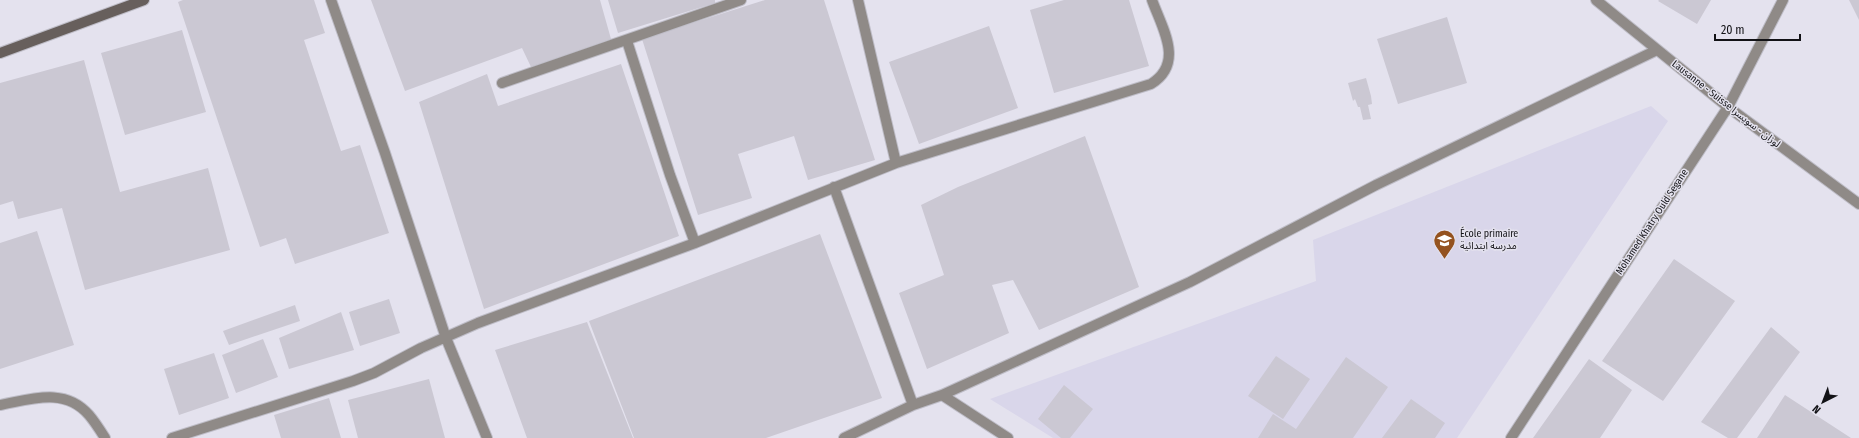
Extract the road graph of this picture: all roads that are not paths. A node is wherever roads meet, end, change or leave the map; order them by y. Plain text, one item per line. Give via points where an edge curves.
1 (144, 0) edge
2 (331, 0) edge
3 (741, 0) edge
4 (858, 0) edge
5 (1152, 0) edge
6 (1596, 0) edge
7 (1783, 0) edge
8 (628, 41) junction
9 (1657, 50) junction
10 (0, 53) edge
11 (502, 83) dead end
12 (1728, 107) junction
13 (896, 164) junction
14 (834, 187) junction
15 (1859, 204) edge
16 (695, 243) junction
17 (446, 338) junction
18 (942, 395) junction
19 (0, 405) edge
20 (913, 405) junction
21 (105, 438) edge
22 (172, 438) edge
23 (487, 438) edge
24 (844, 438) edge
25 (1008, 438) edge
26 (1511, 438) edge

1 - 10 street
2 - 17 street
3 - 8 street
4 - 13 street
5 - 13 street via 1171,54 1159,79 1137,89
6 - 9 street, Lausanne - Suisse لوزان - سويسرا
7 - 12 street, Mohamed Khatry Ould Segane
8 - 11 street
8 - 16 street via 670,175
9 - 12 street, Lausanne - Suisse لوزان - سويسرا
9 - 18 street via 1376,185 1190,282
12 - 15 street, Lausanne - Suisse لوزان - سويسرا
12 - 26 street, Mohamed Khatry Ould Segane
13 - 14 street
14 - 16 street via 803,202
14 - 20 street
16 - 17 street via 478,323
17 - 22 street via 353,381
17 - 23 street
18 - 20 street
18 - 25 street
19 - 21 street via 54,396 75,402 90,415
20 - 24 street

